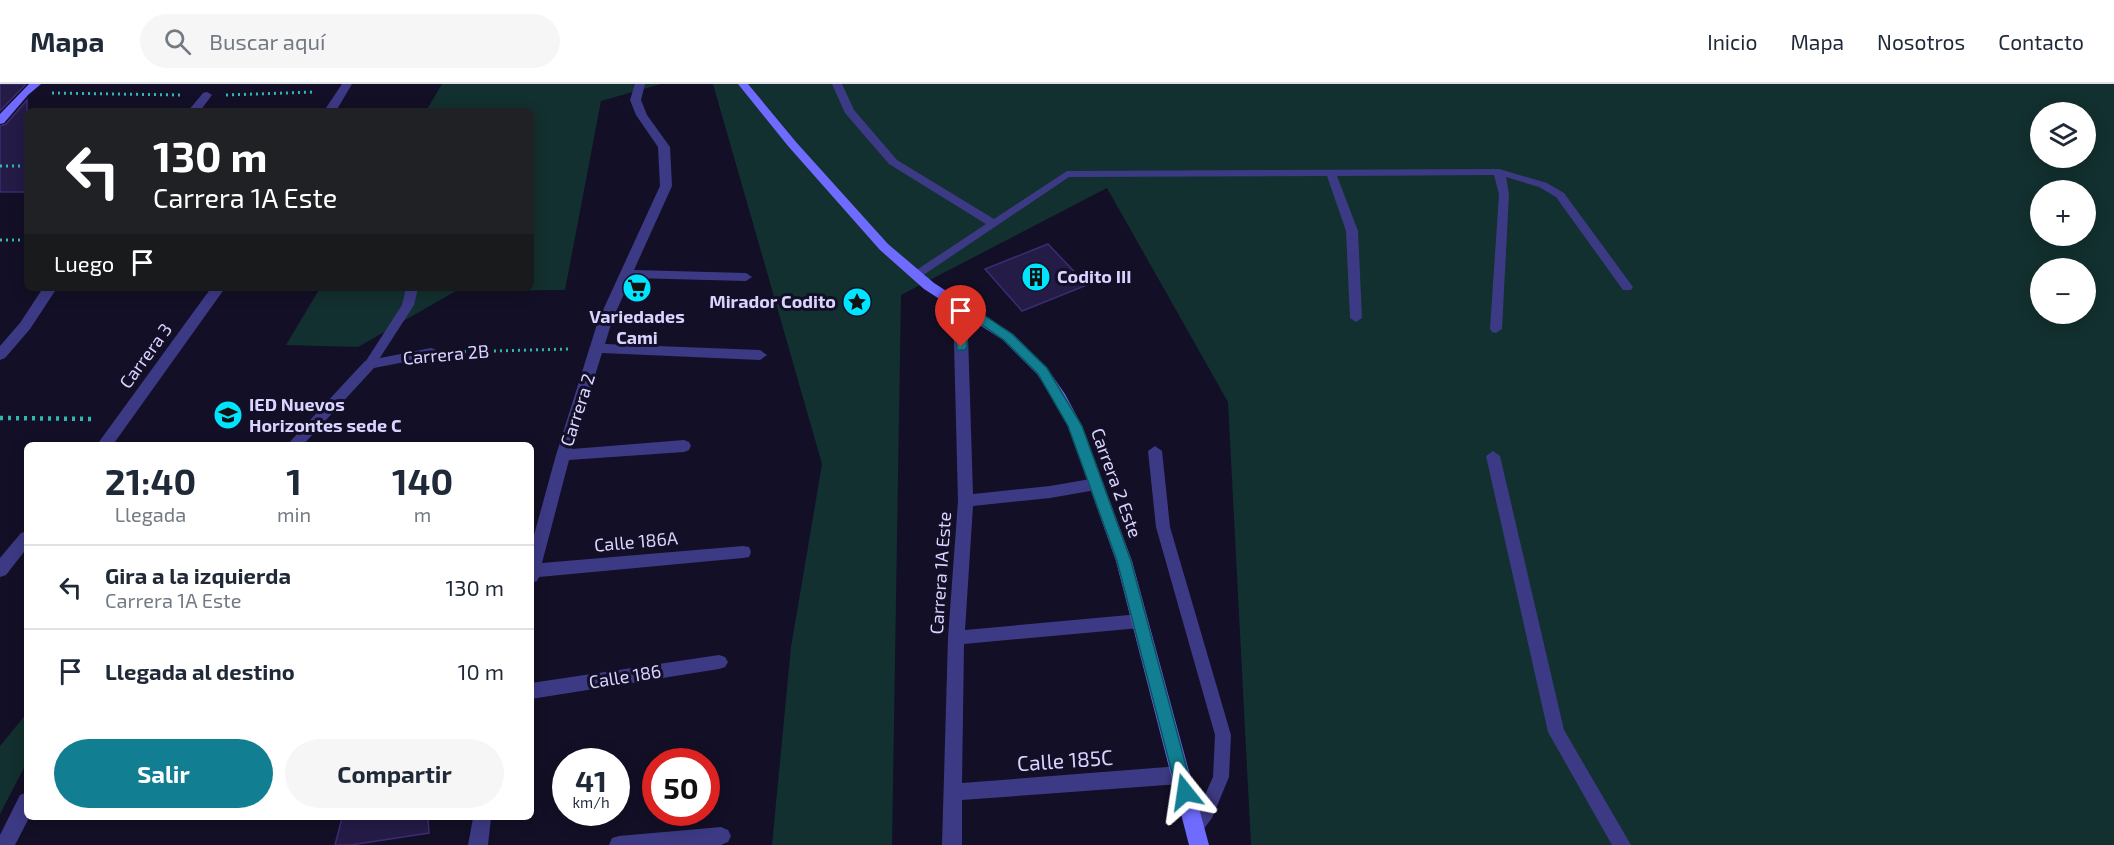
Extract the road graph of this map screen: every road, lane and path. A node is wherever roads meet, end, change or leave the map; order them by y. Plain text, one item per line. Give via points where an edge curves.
1 (36, 84) edge
2 (347, 84) edge
3 (640, 84) edge
4 (743, 84) edge
5 (837, 84) edge
6 (207, 95) dead end
7 (196, 108) edge
8 (332, 108) edge
9 (0, 121) edge
10 (0, 166) edge
11 (24, 166) edge
12 (1499, 172) junction
13 (1331, 174) junction
14 (993, 223) junction
15 (0, 240) edge
16 (24, 240) edge
17 (626, 274) junction
18 (916, 276) junction
19 (746, 277) dead end
20 (1627, 287) dead end
21 (48, 291) edge
22 (216, 291) edge
23 (411, 291) edge
24 (960, 303) junction
25 (1356, 318) dead end
26 (1496, 329) dead end
27 (598, 348) junction
28 (431, 353) joint
29 (0, 354) edge
30 (760, 355) dead end
31 (370, 364) junction
32 (0, 418) edge
33 (125, 419) junction
34 (106, 442) edge
35 (297, 442) edge
36 (684, 446) dead end
37 (1155, 451) dead end
38 (563, 455) junction
39 (1493, 456) dead end
40 (1096, 484) junction
41 (966, 501) junction
42 (24, 541) edge
43 (743, 552) dead end
44 (534, 565) edge
45 (0, 570) edge
46 (534, 573) edge
47 (1140, 621) junction
48 (956, 638) junction
49 (720, 663) dead end
50 (534, 691) edge
51 (1180, 775) junction
52 (953, 792) junction
53 (24, 807) edge
54 (482, 820) edge
55 (1194, 828) junction
56 (721, 836) dead end
57 (5, 845) edge
58 (478, 845) edge
59 (620, 845) edge
60 (952, 845) edge
61 (1199, 845) edge
62 (1622, 845) edge

1 - 9 main road
2 - 8 street
3 - 17 street, Carrera 2 via 636,106 663,144 666,186
4 - 18 main road, Carrera 2 Este via 884,247
5 - 14 lane via 849,111 893,162
6 - 7 street
10 - 11 path
12 - 13 lane
12 - 20 lane via 1543,185 1560,195
12 - 26 lane via 1504,194
13 - 14 lane via 1067,174
13 - 25 lane via 1352,231
14 - 18 lane
15 - 16 path
17 - 19 street
17 - 27 street, Carrera 2 via 605,321
18 - 24 main road, Carrera 2 Este
21 - 29 street
22 - 33 street, Carrera 3
23 - 31 lane via 408,305
24 - 40 main road, Carrera 2 Este via 1008,337 1042,371 1075,426
24 - 41 street, Carrera 1A Este
27 - 28 path, Carrera 2B
27 - 30 street
27 - 38 street, Carrera 2
28 - 31 street, Carrera 2B
31 - 35 street
32 - 33 path
33 - 34 street, Carrera 3
36 - 38 street
37 - 55 lane via 1163,527 1223,735 1221,777 1206,812
38 - 44 street, Carrera 2
39 - 62 lane via 1556,732
40 - 41 street
40 - 47 main road, Carrera 2 Este via 1124,561
41 - 48 street, Carrera 1A Este
42 - 45 street
43 - 46 street, Calle 186A
47 - 48 street
47 - 51 main road, Carrera 2 Este
48 - 52 street, Carrera 1A Este
49 - 50 street, Calle 186
51 - 52 street, Calle 185C
51 - 55 main road, Carrera 2 Este
52 - 60 street, Carrera 1A Este
53 - 57 street
54 - 58 street
55 - 61 main road, Carrera 2 Este
56 - 59 street

